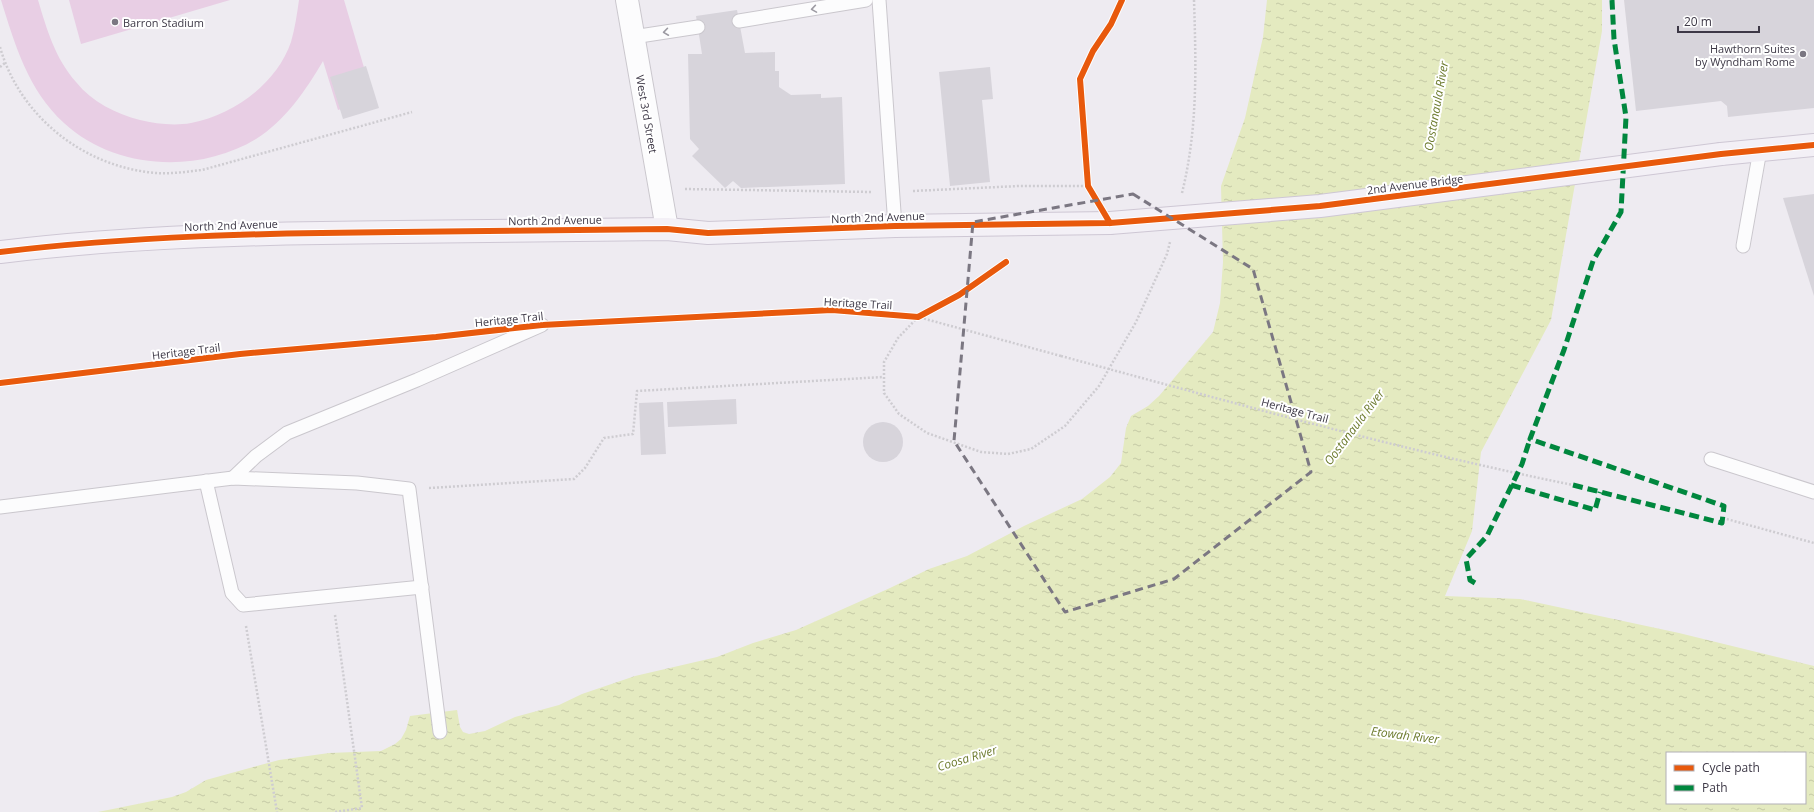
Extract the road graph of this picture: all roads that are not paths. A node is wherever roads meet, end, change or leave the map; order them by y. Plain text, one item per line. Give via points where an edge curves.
1 (627, 0) edge
2 (866, 0) edge
3 (879, 0) edge
4 (739, 21) dead end
5 (698, 27) dead end
6 (634, 36) junction
7 (1814, 145) edge
8 (1760, 150) junction
9 (1110, 223) joint
10 (895, 226) junction
11 (667, 229) junction
12 (1743, 246) dead end
13 (0, 252) edge
14 (542, 325) dead end
15 (1711, 459) dead end
16 (233, 478) junction
17 (206, 481) junction
18 (1814, 492) edge
19 (0, 507) edge
20 (422, 587) junction
21 (440, 732) dead end

1 - 6 street, West 3rd Street
2 -> 4 lane
3 - 10 lane
5 -> 6 lane
6 - 11 street, West 3rd Street
7 - 8 main road, 2nd Avenue Bridge
8 - 9 main road, 2nd Avenue Bridge, bridge via 1335,204
8 - 12 lane
9 - 10 main road, North 2nd Avenue
10 - 11 main road, North 2nd Avenue via 708,234
11 - 13 main road, North 2nd Avenue via 288,233 54,245
14 - 16 lane via 287,433 256,456
15 - 18 lane
16 - 17 lane
16 - 20 lane via 409,489
17 - 19 lane
17 - 20 lane via 232,592 243,605
20 - 21 lane

